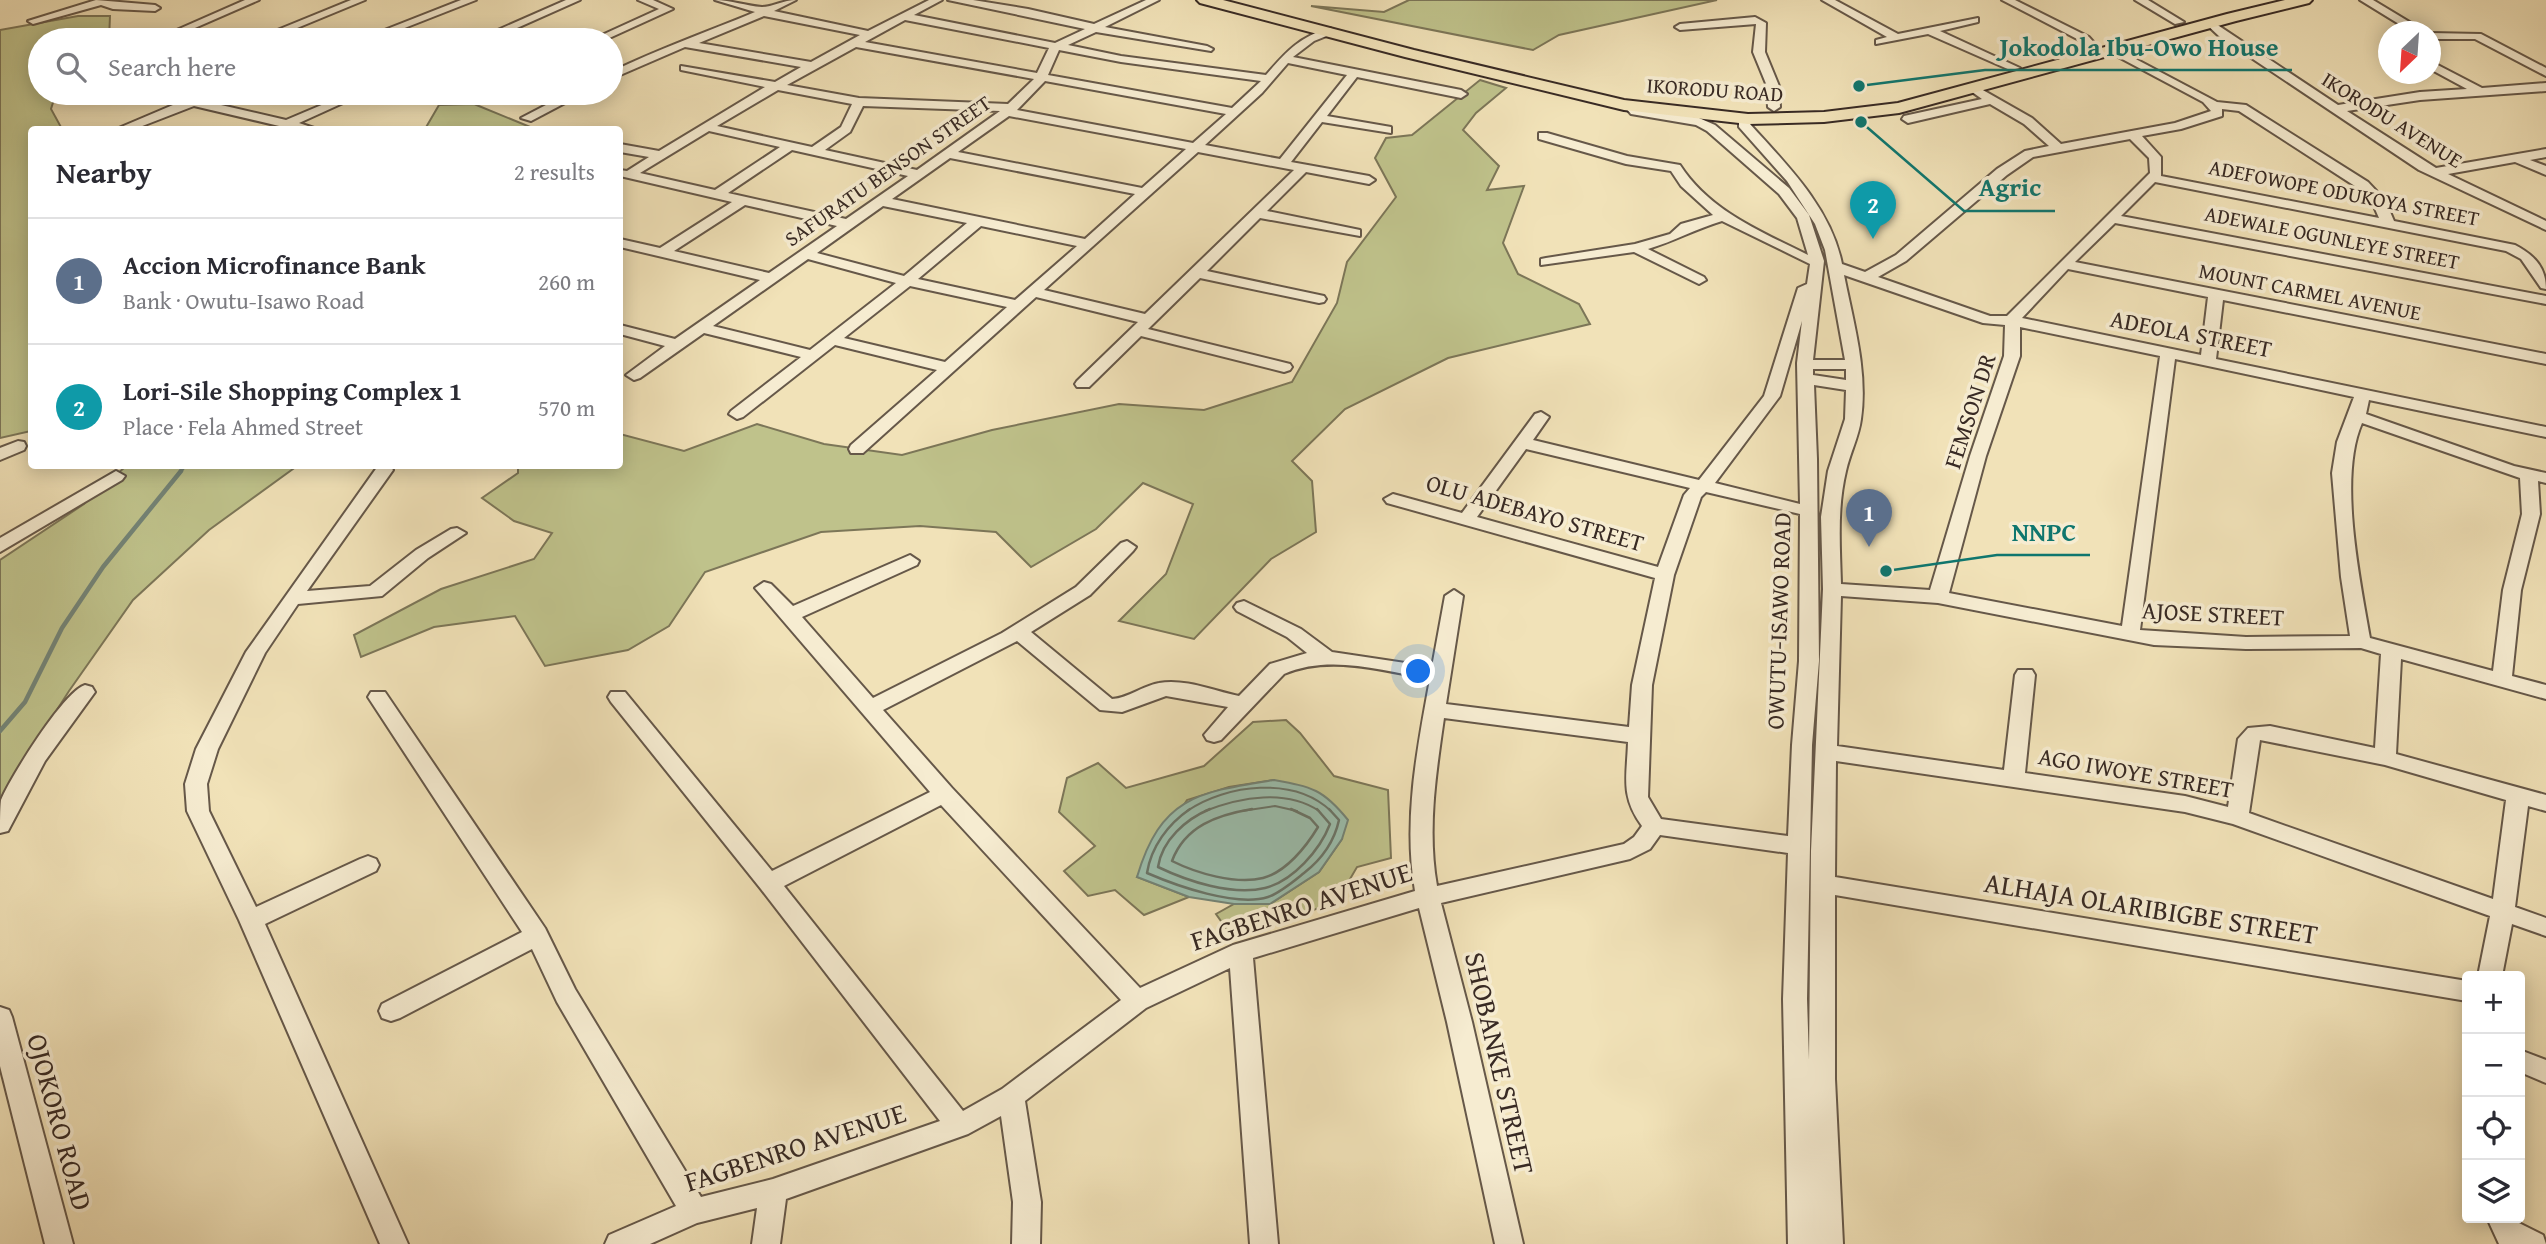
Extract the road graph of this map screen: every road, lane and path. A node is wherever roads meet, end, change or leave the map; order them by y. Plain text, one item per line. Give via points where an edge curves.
1 (254, 0) edge
2 (360, 0) edge
3 (471, 0) edge
4 (575, 0) edge
5 (643, 0) edge
6 (720, 0) edge
7 (791, 0) edge
8 (937, 0) edge
9 (953, 0) edge
10 (1154, 0) edge
11 (1205, 0) edge
12 (1241, 0) edge
13 (1827, 0) edge
14 (2007, 0) edge
15 (2140, 0) edge
16 (2258, 0) edge
17 (2304, 0) edge
18 (2365, 0) edge
19 (104, 1) edge
20 (155, 8) dead end
21 (764, 11) junction
22 (903, 16) junction
23 (1974, 20) dead end
24 (33, 21) dead end
25 (2402, 21) edge
26 (2195, 24) junction
27 (1681, 27) dead end
28 (187, 28) edge
29 (289, 28) edge
30 (397, 28) edge
31 (509, 28) edge
32 (623, 28) edge
33 (1094, 29) junction
34 (1330, 31) junction
35 (1931, 31) junction
36 (869, 34) junction
37 (2441, 36) edge
38 (1897, 38) junction
39 (1880, 42) dead end
40 (854, 43) junction
41 (686, 44) junction
42 (1055, 47) junction
43 (2092, 47) junction
44 (1207, 49) dead end
45 (2113, 50) junction
46 (1284, 59) junction
47 (813, 66) junction
48 (685, 68) dead end
49 (2014, 68) junction
50 (623, 70) edge
51 (2441, 70) edge
52 (1355, 72) junction
53 (2546, 73) edge
54 (1042, 78) junction
55 (1269, 79) junction
56 (776, 86) junction
57 (2546, 86) edge
58 (1974, 89) junction
59 (2482, 93) junction
60 (1461, 94) dead end
61 (1991, 100) junction
62 (859, 103) junction
63 (184, 105) edge
64 (211, 105) edge
65 (331, 105) edge
66 (554, 105) edge
67 (2214, 105) junction
68 (1630, 106) joint
69 (2336, 109) junction
70 (1010, 110) junction
71 (1235, 112) junction
72 (1761, 113) junction
73 (1713, 117) junction
74 (527, 118) dead end
75 (1319, 118) junction
76 (1908, 119) dead end
77 (289, 123) junction
78 (130, 126) edge
79 (300, 126) edge
80 (705, 127) junction
81 (1387, 130) dead end
82 (2134, 135) junction
83 (1543, 136) dead end
84 (790, 146) junction
85 (1194, 147) junction
86 (2057, 147) junction
87 (623, 149) edge
88 (813, 152) junction
89 (2546, 153) edge
90 (948, 154) junction
91 (658, 155) junction
92 (2518, 159) junction
93 (1776, 161) junction
94 (1283, 164) junction
95 (1303, 168) junction
96 (2546, 171) edge
97 (2434, 172) junction
98 (624, 174) edge
99 (918, 174) junction
100 (2152, 178) junction
101 (1369, 180) dead end
102 (1143, 192) junction
103 (716, 195) junction
104 (741, 201) junction
105 (880, 201) junction
106 (1256, 213) junction
107 (1724, 216) junction
108 (2111, 218) junction
109 (979, 220) junction
110 (2388, 223) junction
111 (848, 224) junction
112 (2546, 226) edge
113 (1355, 233) dead end
114 (1085, 243) junction
115 (623, 244) edge
116 (1636, 248) junction
117 (662, 253) junction
118 (805, 254) junction
119 (1546, 262) dead end
120 (1819, 262) junction
121 (2067, 265) junction
122 (1198, 273) junction
123 (1870, 276) junction
124 (772, 278) junction
125 (1699, 279) dead end
126 (907, 281) junction
127 (2546, 285) edge
128 (1032, 292) junction
129 (2216, 295) junction
130 (1319, 299) dead end
131 (2546, 300) edge
132 (1017, 305) junction
133 (2013, 321) junction
134 (1144, 326) junction
135 (702, 328) junction
136 (623, 330) edge
137 (832, 340) junction
138 (1787, 340) junction
139 (678, 345) junction
140 (2168, 353) junction
141 (813, 355) junction
142 (2546, 359) edge
143 (2208, 360) junction
144 (1854, 364) junction
145 (946, 367) junction
146 (1284, 367) dead end
147 (1805, 371) junction
148 (634, 375) dead end
149 (1083, 384) dead end
150 (1854, 386) junction
151 (2363, 393) junction
152 (737, 414) dead end
153 (2357, 416) junction
154 (1541, 417) dead end
155 (2546, 432) edge
156 (1524, 443) junction
157 (18, 446) dead end
158 (857, 449) dead end
159 (0, 455) edge
160 (384, 470) dead end
161 (116, 476) dead end
162 (2538, 477) edge
163 (1702, 487) junction
164 (1393, 499) dead end
165 (1802, 509) junction
166 (1466, 519) junction
167 (457, 533) dead end
168 (0, 546) edge
169 (1127, 547) dead end
170 (910, 561) dead end
171 (1665, 575) junction
172 (764, 588) dead end
173 (1832, 590) junction
174 (1454, 596) dead end
175 (1938, 597) junction
176 (292, 598) junction
177 (1244, 607) dead end
178 (790, 615) junction
179 (1018, 631) junction
180 (2130, 635) junction
181 (2361, 642) junction
182 (2391, 651) junction
183 (1326, 657) junction
184 (1442, 675) junction
185 (2025, 675) dead end
186 (2502, 679) junction
187 (85, 692) dead end
188 (2546, 692) edge
189 (378, 697) dead end
190 (618, 697) dead end
191 (1245, 704) junction
192 (871, 708) junction
193 (1437, 710) junction
194 (1214, 735) dead end
195 (1639, 736) junction
196 (1826, 751) junction
197 (2385, 758) junction
198 (2014, 778) junction
199 (944, 794) junction
200 (2518, 795) junction
201 (2546, 803) edge
202 (2238, 817) junction
203 (0, 825) edge
204 (1654, 825) junction
205 (1798, 846) junction
206 (368, 865) dead end
207 (769, 883) junction
208 (1824, 884) junction
209 (1427, 897) junction
210 (2503, 911) junction
211 (250, 920) junction
212 (2546, 927) edge
213 (537, 935) junction
214 (1241, 952) junction
215 (2491, 971) edge
216 (2462, 990) edge
217 (1137, 1001) junction
218 (391, 1011) dead end
219 (0, 1017) edge
220 (2525, 1063) edge
221 (2546, 1072) edge
222 (1011, 1097) junction
223 (959, 1126) junction
224 (773, 1191) junction
225 (694, 1211) junction
226 (60, 1244) edge
227 (394, 1244) edge
228 (619, 1244) edge
229 (766, 1244) edge
230 (1026, 1244) edge
231 (1264, 1244) edge
232 (1509, 1244) edge
233 (1802, 1244) edge
234 (1829, 1244) edge

1 - 28 street
2 - 29 street
3 - 30 street
4 - 31 street
5 - 32 street via 668,9
6 - 21 street
7 - 21 street
8 - 22 street
9 - 33 street
10 - 33 street
11 - 34 highway, IKORODU ROAD
12 - 73 highway, IKORODU ROAD via 1642,92
13 - 38 street
14 - 43 street via 2085,39
15 - 26 street, IKORODU AVENUE
16 - 26 highway, IKORODU ROAD
17 - 26 highway, IKORODU ROAD
18 - 25 street
19 - 20 street via 113,6
19 - 24 street
21 - 36 street
21 - 41 street
22 - 36 street
22 - 42 street
23 - 35 street
26 - 43 highway, IKORODU ROAD
26 - 45 highway, IKORODU ROAD
26 - 69 street, IKORODU AVENUE via 2224,35
27 - 72 street via 1761,23 1759,52 1773,86
33 - 42 street
33 - 44 street
34 - 46 street via 1307,38
34 - 68 highway, IKORODU ROAD
35 - 38 street
35 - 49 street
36 - 40 street
37 - 53 street via 2477,36
38 - 39 street
40 - 47 street
40 - 54 street
41 - 47 street
41 - 50 street
42 - 54 street, SAFURATU BENSON STREET
42 - 55 street
43 - 49 highway, IKORODU ROAD
45 - 58 highway, IKORODU ROAD
45 - 67 street
46 - 52 street
46 - 55 street
47 - 56 street
48 - 56 street
49 - 72 highway, IKORODU ROAD via 1887,99
51 - 59 street
52 - 60 street
52 - 75 street
54 - 70 street, SAFURATU BENSON STREET
54 - 71 street
55 - 71 street
56 - 62 street
56 - 80 street
57 - 59 street
58 - 61 street
58 - 72 highway, IKORODU ROAD via 1881,111
59 - 69 street via 2420,96
61 - 76 street
61 - 86 street via 2028,121
62 - 70 street
62 - 88 street via 846,129
63 - 78 street
64 - 77 street
65 - 77 street
66 - 74 street
67 - 82 street via 2218,113 2213,116
67 - 110 street via 2242,108 2363,185 2378,200
68 - 73 street, OWUTU-ISAWO ROAD via 1635,111 1699,122
69 - 97 street, IKORODU AVENUE
70 - 85 street
70 - 90 street, SAFURATU BENSON STREET
71 - 85 street
72 - 73 highway, IKORODU ROAD
72 - 93 street, OWUTU-ISAWO ROAD via 1743,124
73 - 93 street via 1721,129 1739,130
73 - 120 street, OWUTU-ISAWO ROAD via 1804,218
75 - 81 street
75 - 94 street
77 - 79 street
80 - 84 street
80 - 91 street
82 - 86 street
82 - 100 street via 2155,157 2157,170
83 - 107 street, ADEOLA STREET via 1626,160 1675,168 1693,191
84 - 88 street
84 - 103 street
85 - 94 street
85 - 102 street
86 - 123 street via 2017,160 1901,258
87 - 91 street
88 - 99 street
89 - 92 street
90 - 99 street, SAFURATU BENSON STREET
90 - 102 street
91 - 98 street
92 - 96 street
92 - 97 street
93 - 120 street, OWUTU-ISAWO ROAD via 1830,242
94 - 95 street
95 - 101 street
95 - 106 street
97 - 112 street, IKORODU AVENUE
98 - 103 street
99 - 105 street, SAFURATU BENSON STREET
100 - 108 street
100 - 110 street, ADEFOWOPE ODUKOYA STREET
102 - 114 street
103 - 104 street
104 - 111 street
104 - 117 street
105 - 109 street
105 - 111 street, SAFURATU BENSON STREET
106 - 113 street
106 - 122 street
107 - 116 street
107 - 120 street, ADEOLA STREET
108 - 121 street
108 - 131 street, ADEWALE OGUNLEYE STREET
109 - 114 street
109 - 126 street
110 - 127 street, ADEFOWOPE ODUKOYA STREET via 2490,243 2526,256
111 - 118 street, SAFURATU BENSON STREET
114 - 128 street
115 - 117 street
116 - 119 street
116 - 125 street
117 - 124 street
118 - 124 street, SAFURATU BENSON STREET
118 - 126 street
120 - 123 street, ADEOLA STREET
120 - 138 street via 1809,275
120 - 144 street, OWUTU-ISAWO ROAD
120 - 147 street, OWUTU-ISAWO ROAD
121 - 129 street, MOUNT CARMEL AVENUE
121 - 133 street via 2019,306
122 - 130 street
122 - 134 street
123 - 133 street, ADEOLA STREET via 1978,317
124 - 135 street, SAFURATU BENSON STREET
126 - 132 street
126 - 137 street
128 - 132 street
128 - 134 street
129 - 142 street, MOUNT CARMEL AVENUE
129 - 143 street
132 - 145 street
133 - 140 street, ADEOLA STREET
133 - 175 street, FEMSON DR via 2012,356
134 - 146 street
134 - 149 street
135 - 139 street, SAFURATU BENSON STREET
135 - 141 street
136 - 139 street
137 - 141 street
137 - 145 street
138 - 163 street via 1767,406
138 - 165 street via 1800,348
139 - 148 street, SAFURATU BENSON STREET
140 - 143 street, ADEOLA STREET
140 - 180 street
141 - 152 street
143 - 151 street, ADEOLA STREET
144 - 147 street
144 - 150 street, OWUTU-ISAWO ROAD
145 - 158 street
147 - 150 street
147 - 165 street, OWUTU-ISAWO ROAD
150 - 173 street, OWUTU-ISAWO ROAD via 1853,419 1837,471 1830,517
151 - 153 street
151 - 155 street, ADEOLA STREET
153 - 162 street
153 - 181 street via 2345,442 2341,481
154 - 156 street
156 - 163 street
156 - 166 street
157 - 159 street
160 - 176 street
161 - 168 street
162 - 186 street via 2512,590
163 - 165 street
163 - 171 street via 1688,503
164 - 166 street, OLU ADEBAYO STREET
165 - 205 street, OWUTU-ISAWO ROAD via 1809,661
166 - 171 street, OLU ADEBAYO STREET
167 - 176 street via 375,592
169 - 179 street via 1083,591
170 - 178 street
171 - 195 street via 1642,685
172 - 178 street
173 - 175 street, AJOSE STREET
173 - 196 street, OWUTU-ISAWO ROAD
174 - 184 street, SHOBANKE STREET
175 - 180 street, AJOSE STREET
176 - 211 street via 241,681 207,748 196,784 198,811
177 - 183 street via 1294,632
178 - 192 street
179 - 191 street via 1107,705 1130,705 1160,690
179 - 192 street
180 - 181 street, AJOSE STREET via 2174,641
181 - 182 street, AJOSE STREET
182 - 186 street, AJOSE STREET
182 - 197 street
183 - 184 street
183 - 191 street via 1289,662
184 - 193 street, SHOBANKE STREET
185 - 198 street
186 - 188 street, AJOSE STREET
187 - 203 street via 63,716
189 - 213 street
190 - 207 street
191 - 194 street
192 - 199 street
193 - 195 street
193 - 209 street, SHOBANKE STREET via 1421,839
195 - 204 street via 1637,797
196 - 198 street, AGO IWOYE STREET
196 - 208 street, OWUTU-ISAWO ROAD
197 - 200 street
197 - 202 street via 2255,733 2248,739
198 - 202 street, AGO IWOYE STREET via 2185,804
199 - 207 street
199 - 217 street
200 - 201 street
200 - 210 street
202 - 210 street, AGO IWOYE STREET
204 - 205 street
204 - 209 street, FAGBENRO AVENUE via 1630,851
205 - 233 street, OWUTU-ISAWO ROAD via 1794,999
206 - 211 street
207 - 223 street
208 - 216 street, ALHAJA OLARIBIGBE STREET
208 - 234 street, OWUTU-ISAWO ROAD via 1822,1079
209 - 214 street, FAGBENRO AVENUE
209 - 232 street, SHOBANKE STREET
210 - 212 street, AGO IWOYE STREET
210 - 215 street
211 - 227 street
213 - 218 street
213 - 225 street via 566,995
214 - 217 street, FAGBENRO AVENUE
214 - 231 street
217 - 222 street, FAGBENRO AVENUE
219 - 226 street, OJOKORO ROAD
220 - 221 street
222 - 223 street, FAGBENRO AVENUE
222 - 230 street via 1027,1202
223 - 224 street, FAGBENRO AVENUE
224 - 225 street, FAGBENRO AVENUE
224 - 229 street
225 - 228 street, FAGBENRO AVENUE

